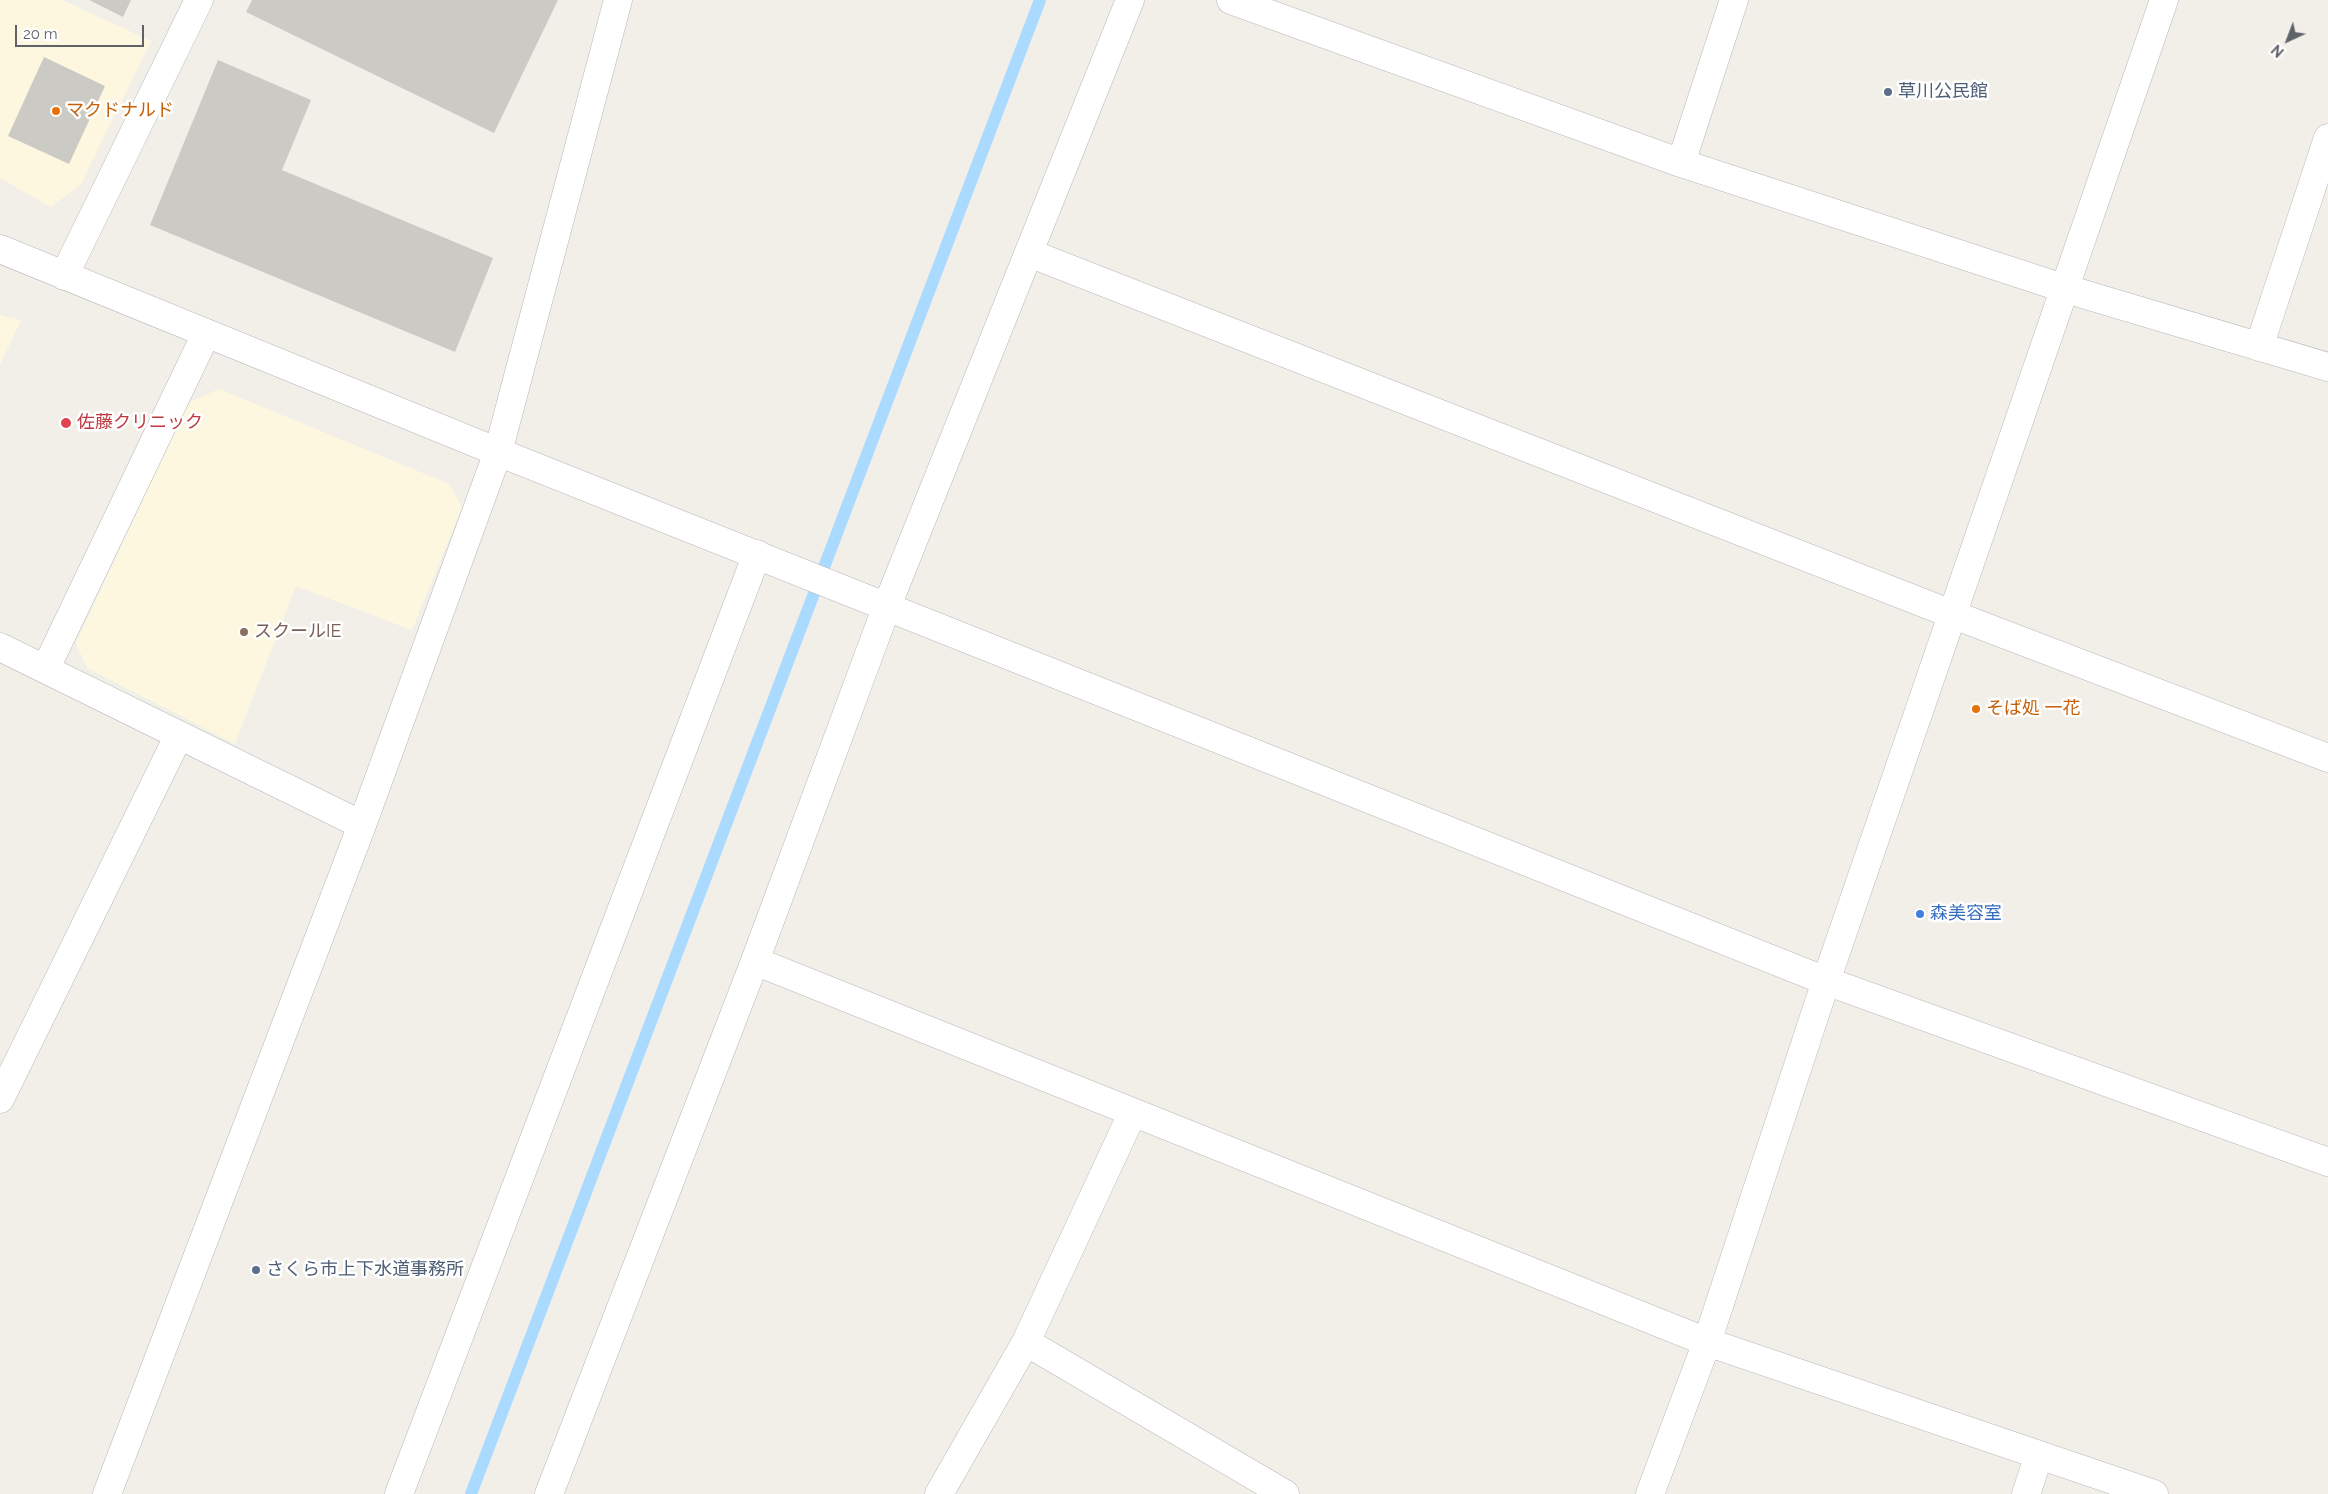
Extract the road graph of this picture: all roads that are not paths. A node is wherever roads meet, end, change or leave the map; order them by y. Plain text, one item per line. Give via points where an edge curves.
1 (199, 0) edge
2 (618, 0) edge
3 (1130, 0) edge
4 (1231, 0) edge
5 (1734, 0) edge
6 (2164, 0) edge
7 (2328, 138) edge
8 (1681, 163) junction
9 (0, 250) edge
10 (1029, 253) junction
11 (64, 276) junction
12 (2064, 288) junction
13 (206, 334) junction
14 (2259, 346) junction
15 (2328, 367) edge
16 (498, 452) junction
17 (757, 554) junction
18 (887, 606) junction
19 (1954, 615) junction
20 (0, 647) edge
21 (46, 668) junction
22 (179, 735) junction
23 (2328, 758) edge
24 (362, 825) junction
25 (755, 961) junction
26 (1826, 981) junction
27 (0, 1100) edge
28 (1132, 1114) junction
29 (2328, 1162) edge
30 (1026, 1342) junction
31 (1706, 1342) junction
32 (2039, 1455) junction
33 (107, 1494) edge
34 (399, 1494) edge
35 (549, 1494) edge
36 (939, 1494) edge
37 (1284, 1494) edge
38 (1650, 1494) edge
39 (2026, 1494) edge
40 (2154, 1494) edge

1 - 11 street
2 - 16 street
3 - 10 street
4 - 8 street
5 - 8 street
6 - 12 street
7 - 14 street
8 - 12 street
9 - 11 street
10 - 18 street
10 - 19 street
11 - 13 street
12 - 14 street
12 - 19 street
13 - 16 street
13 - 21 street
14 - 15 street
16 - 17 street
16 - 24 street
17 - 18 street
17 - 34 street
18 - 25 street
18 - 26 street
19 - 23 street
19 - 26 street
20 - 21 street
21 - 22 street
22 - 24 street
22 - 27 street
24 - 33 street
25 - 28 street
25 - 35 street
26 - 29 street
26 - 31 street
28 - 30 street
28 - 31 street
30 - 36 street
30 - 37 street
31 - 32 street
31 - 38 street
32 - 39 street
32 - 40 street

